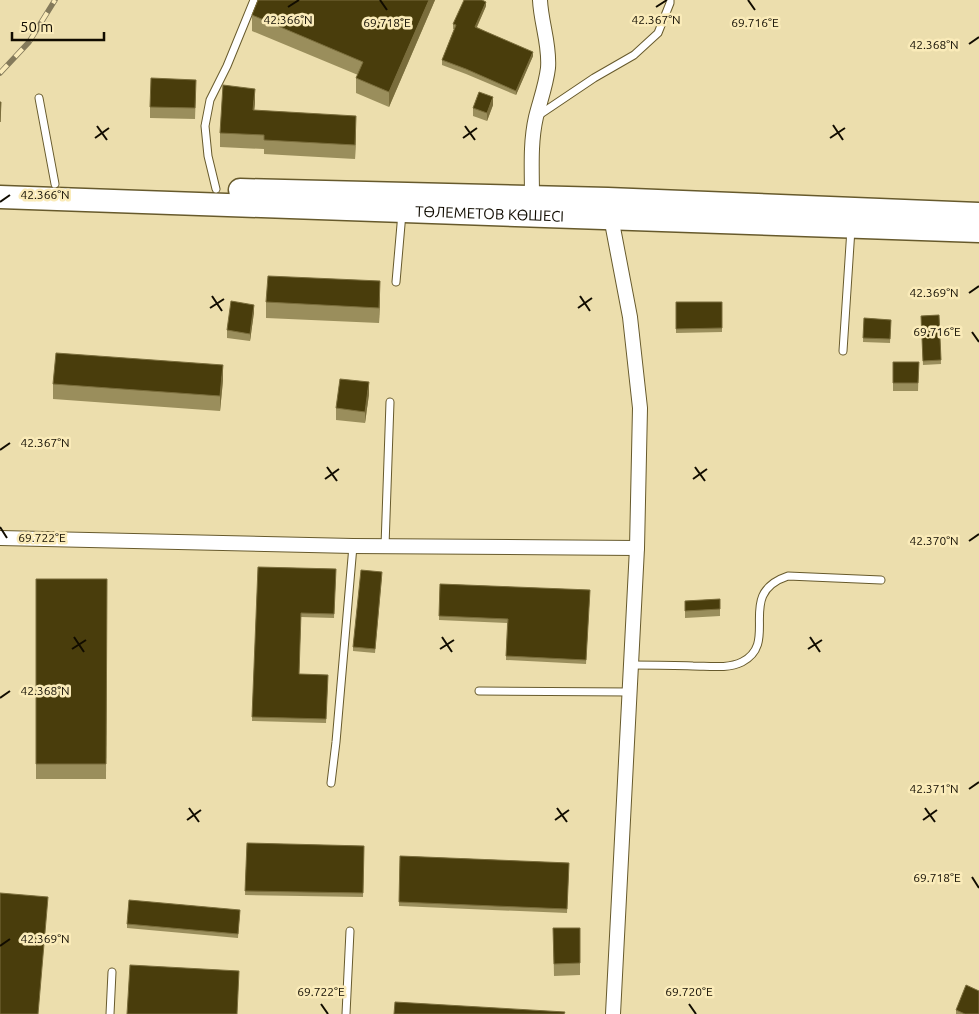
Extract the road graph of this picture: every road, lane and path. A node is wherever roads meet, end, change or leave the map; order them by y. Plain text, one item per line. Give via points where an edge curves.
1 (254, 0) edge
2 (540, 0) edge
3 (670, 0) edge
4 (39, 98) dead end
5 (536, 116) junction
6 (0, 182) edge
7 (55, 184) junction
8 (216, 189) junction
9 (0, 197) edge
10 (532, 197) junction
11 (610, 208) junction
12 (403, 211) junction
13 (979, 214) edge
14 (851, 226) junction
15 (979, 231) edge
16 (396, 282) dead end
17 (843, 351) dead end
18 (390, 402) dead end
19 (0, 538) edge
20 (353, 546) junction
21 (385, 546) junction
22 (637, 548) junction
23 (881, 580) dead end
24 (631, 665) junction
25 (479, 691) dead end
26 (630, 692) junction
27 (331, 783) dead end
28 (350, 931) dead end
29 (112, 972) dead end
30 (110, 1014) edge
31 (346, 1014) edge
32 (612, 1014) edge

1 - 8 lane via 210,100 205,126
2 - 5 street via 548,68
3 - 5 lane via 658,33 634,55
4 - 7 lane
5 - 10 street
6 - 7 main road, ТӨЛЕМЕТОВ КӨШЕСІ
7 - 8 main road, ТӨЛЕМЕТОВ КӨШЕСІ
8 - 10 main road, ТӨЛЕМЕТОВ КӨШЕСІ
9 - 12 main road, ТӨЛЕМЕТОВ КӨШЕСІ
10 - 11 main road, ТӨЛЕМЕТОВ КӨШЕСІ
11 - 12 main road, ТӨЛЕМЕТОВ КӨШЕСІ
11 - 13 main road, ТӨЛЕМЕТОВ КӨШЕСІ
11 - 14 main road, ТӨЛЕМЕТОВ КӨШЕСІ
11 - 22 street via 630,318 640,408
12 - 16 lane
14 - 15 main road, ТӨЛЕМЕТОВ КӨШЕСІ
14 - 17 lane
18 - 21 lane
19 - 20 street
20 - 21 street
20 - 27 lane
21 - 22 street
22 - 24 street
23 - 24 lane via 788,576 778,579 767,588 760,602 760,639 753,655 724,666
24 - 26 street
25 - 26 lane
26 - 32 street
28 - 31 lane
29 - 30 lane

